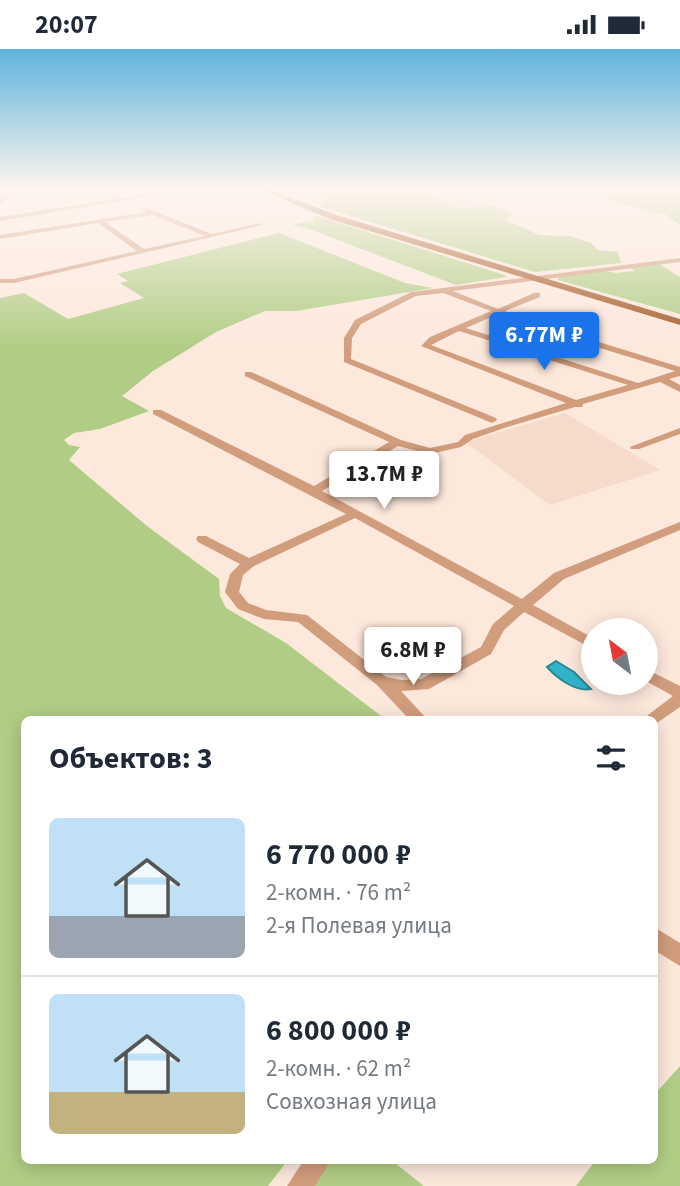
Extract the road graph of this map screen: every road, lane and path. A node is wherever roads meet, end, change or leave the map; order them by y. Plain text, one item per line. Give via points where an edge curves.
1 (129, 242) edge
2 (183, 242) edge
3 (417, 242) edge
4 (422, 242) edge
5 (142, 251) junction
6 (680, 260) edge
7 (534, 277) junction
8 (0, 281) edge
9 (442, 289) junction
10 (537, 295) dead end
11 (495, 310) junction
12 (680, 321) edge
13 (457, 328) junction
14 (680, 371) edge
15 (247, 375) dead end
16 (661, 379) junction
17 (640, 387) junction
18 (680, 389) edge
19 (579, 405) junction
20 (157, 412) dead end
21 (492, 420) dead end
22 (680, 432) edge
23 (397, 442) junction
24 (635, 447) dead end
25 (314, 491) junction
26 (355, 514) junction
27 (680, 526) edge
28 (202, 539) dead end
29 (248, 563) junction
30 (524, 605) junction
31 (581, 637) edge
32 (382, 681) junction
33 (658, 681) edge
34 (680, 693) edge
35 (680, 698) edge
36 (416, 716) edge
37 (658, 716) edge
38 (658, 940) edge
39 (680, 956) edge
40 (316, 1164) edge
41 (300, 1186) edge

1 - 5 street
2 - 5 street
3 - 7 main road
4 - 7 main road
5 - 8 street
6 - 7 street
7 - 9 street
7 - 12 main road
9 - 11 street
9 - 21 street via 414,294 371,313 352,329 346,356 350,362
10 - 11 street
11 - 13 street
11 - 14 street
13 - 17 street
13 - 19 street via 425,346
14 - 16 street
15 - 23 street
16 - 17 street
16 - 18 street
17 - 19 street
19 - 23 street via 503,425 460,444 430,450
20 - 25 street
22 - 24 street
23 - 25 street
25 - 26 street
26 - 29 street
26 - 30 street
27 - 30 street via 579,565
28 - 29 street
29 - 32 street via 237,574 232,592 243,606 264,614 302,618
30 - 31 street
30 - 32 street via 498,627 486,650 443,677 424,685
32 - 36 street
33 - 34 street
35 - 37 street
38 - 39 street
40 - 41 street

